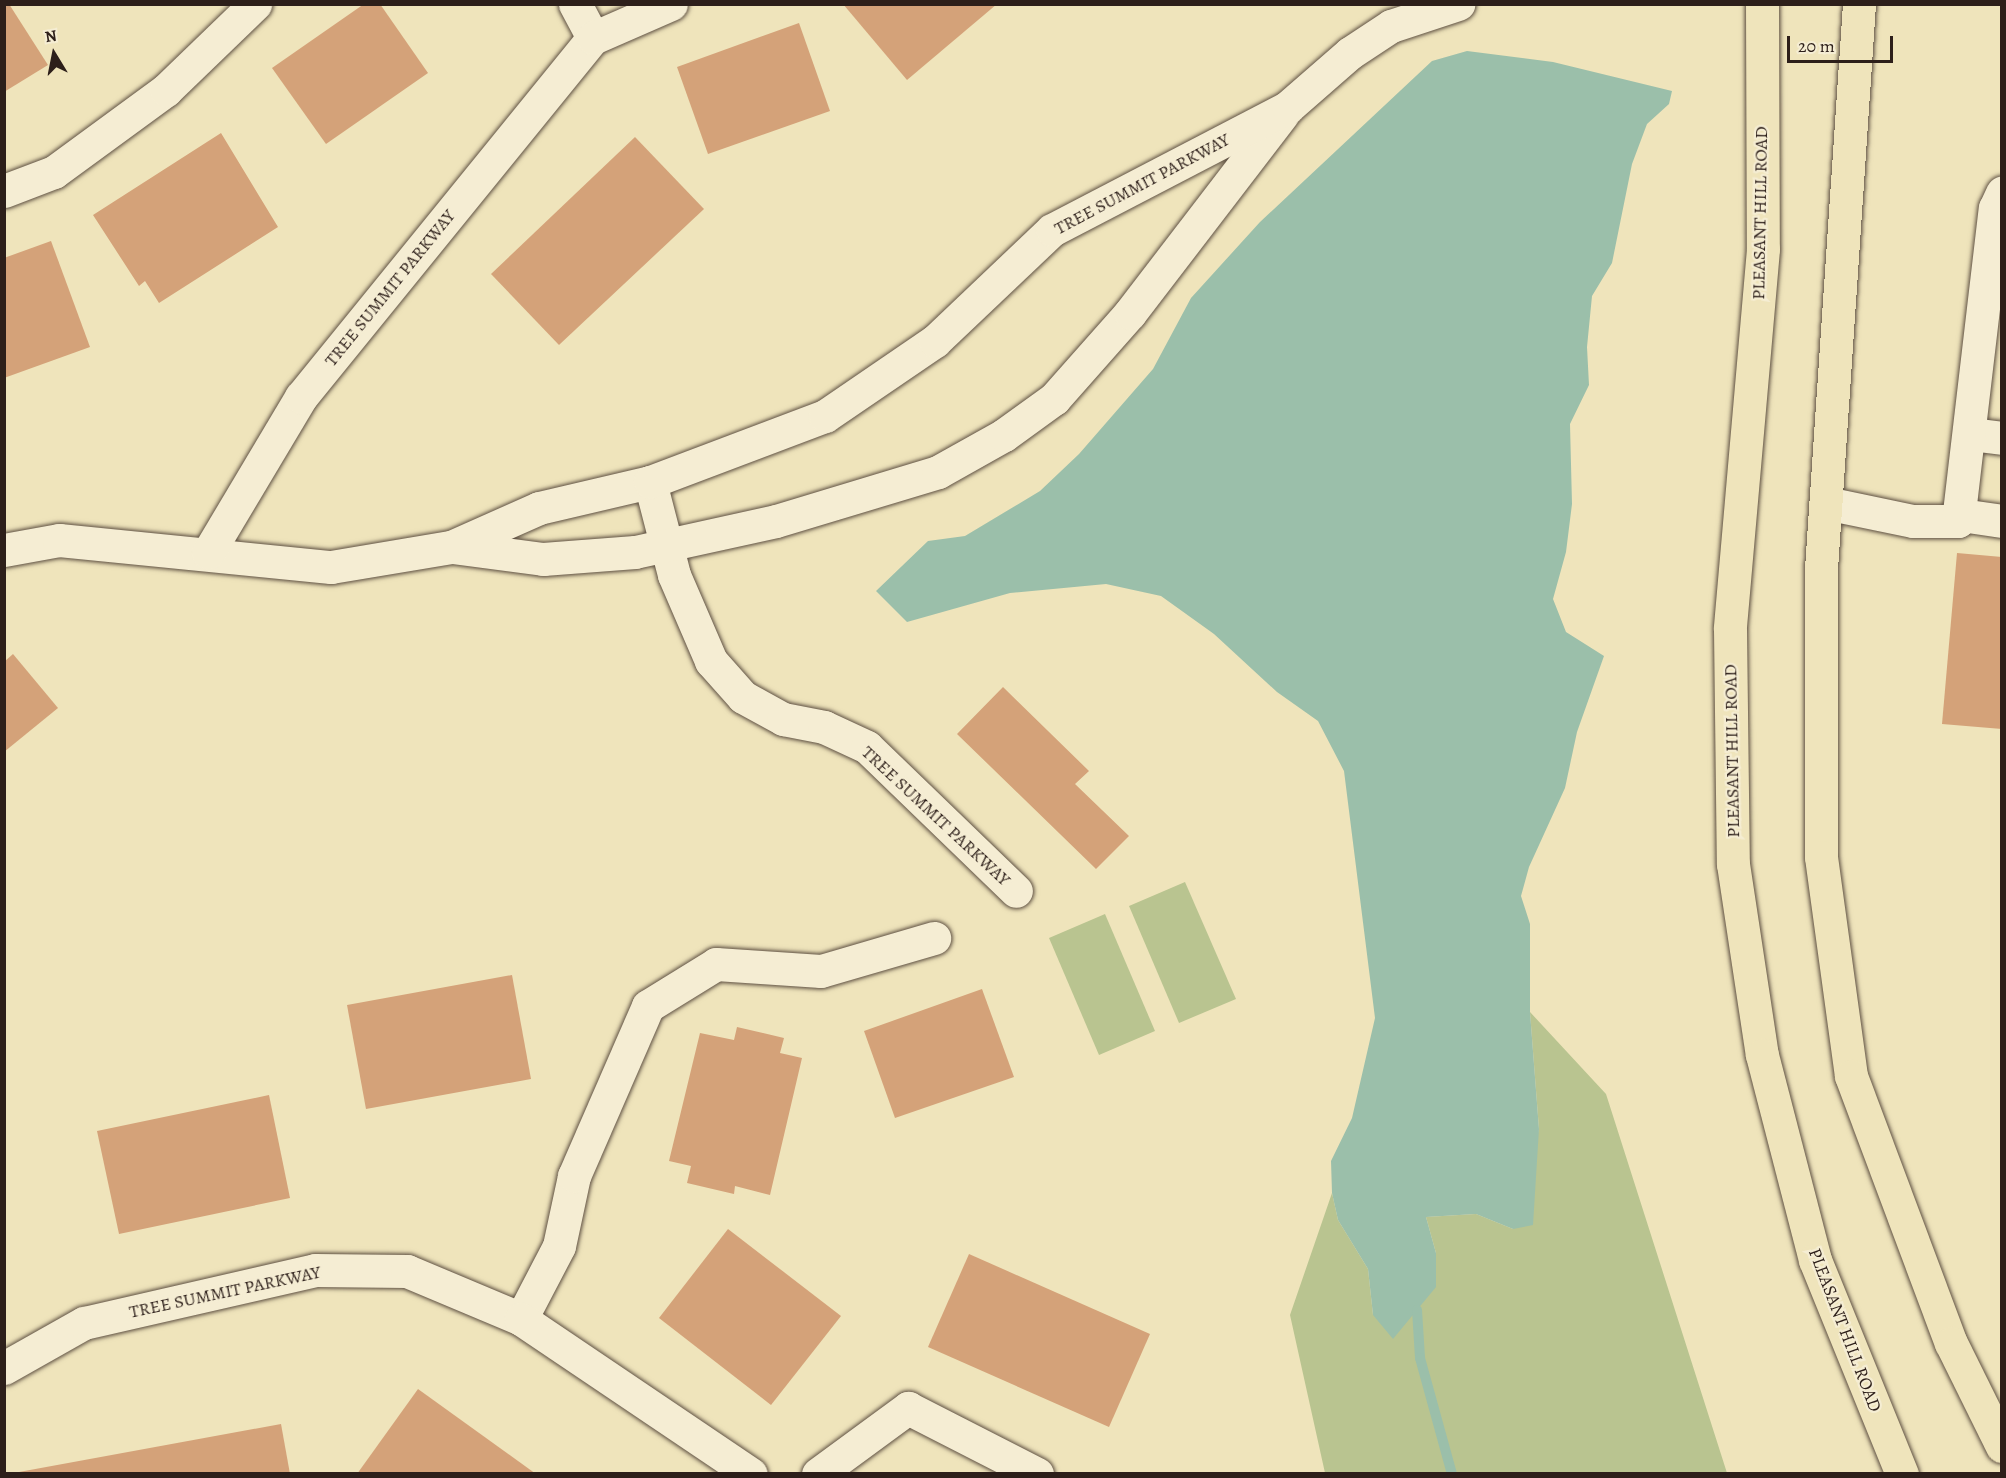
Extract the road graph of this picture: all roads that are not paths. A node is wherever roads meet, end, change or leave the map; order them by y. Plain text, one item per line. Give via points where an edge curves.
1 (255, 4) edge
2 (575, 4) edge
3 (671, 4) edge
4 (1458, 4) edge
5 (1762, 4) edge
6 (1859, 4) edge
7 (593, 38) junction
8 (1288, 107) junction
9 (4, 191) edge
10 (2001, 193) edge
11 (1970, 434) junction
12 (2001, 438) edge
13 (650, 482) junction
14 (1826, 503) junction
15 (1961, 515) junction
16 (2001, 521) edge
17 (666, 546) junction
18 (451, 547) junction
19 (4, 550) edge
20 (208, 553) junction
21 (1017, 891) dead end
22 (934, 939) dead end
23 (521, 1319) junction
24 (4, 1368) edge
25 (2001, 1446) edge
26 (751, 1473) edge
27 (818, 1473) edge
28 (1037, 1473) edge
29 (1902, 1473) edge

1 - 9 street via 166,90 54,172
2 - 7 street
3 - 7 street, TREE SUMMIT PARKWAY
4 - 8 street, TREE SUMMIT PARKWAY via 1392,26 1350,53
5 - 29 highway, PLEASANT HILL ROAD via 1763,249 1730,629 1733,864 1762,1055 1815,1260
6 - 14 highway
7 - 20 street, TREE SUMMIT PARKWAY via 301,398
8 - 13 street, TREE SUMMIT PARKWAY via 1052,230 934,341 825,416
8 - 17 street via 1130,313 1054,399 1004,435 938,471 776,520
10 - 11 street via 1995,208
11 - 12 street
11 - 15 street
13 - 17 street, TREE SUMMIT PARKWAY
13 - 18 street, TREE SUMMIT PARKWAY via 539,508
14 - 15 street via 1913,521 1951,522
14 - 25 highway via 1821,588 1821,857 1851,1076 1951,1343
15 - 16 street
17 - 18 street via 543,558
17 - 21 street, TREE SUMMIT PARKWAY via 711,661 743,697 783,719 824,727 867,747
18 - 20 street, TREE SUMMIT PARKWAY via 331,567
19 - 20 street, TREE SUMMIT PARKWAY via 59,540
22 - 23 street via 821,971 717,964 648,1006 574,1176 559,1246
23 - 24 street, TREE SUMMIT PARKWAY via 407,1271 315,1270 84,1323
23 - 26 street, TREE SUMMIT PARKWAY
27 - 28 street via 908,1408

